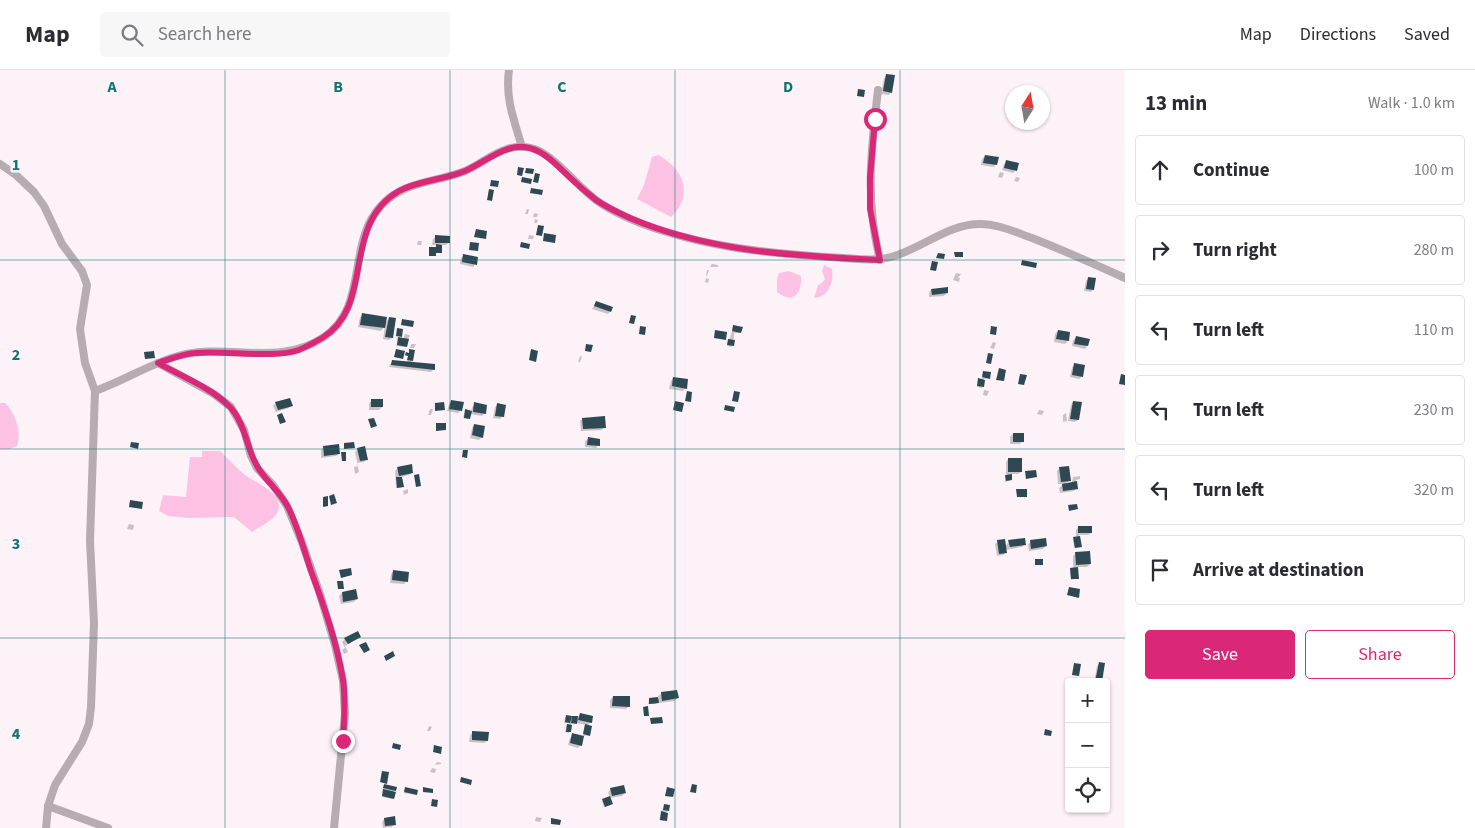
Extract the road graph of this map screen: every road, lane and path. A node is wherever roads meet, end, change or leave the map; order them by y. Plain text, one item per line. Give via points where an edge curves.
1 (509, 70) edge
2 (878, 90) dead end
3 (522, 147) junction
4 (0, 164) edge
5 (880, 260) junction
6 (1125, 278) edge
7 (158, 363) junction
8 (95, 391) junction
9 (48, 806) junction
10 (46, 828) edge
11 (108, 828) edge
12 (334, 828) edge

1 - 3 street via 509,102
2 - 5 street via 870,209
3 - 5 street via 535,149 553,161 598,202 666,231 763,251
3 - 7 street via 505,150 466,171 415,184 384,204 373,216 365,233 349,307 340,323 324,337 297,350 271,354 194,353
4 - 8 street via 34,192 62,244 82,271 87,285 81,336 85,363
5 - 6 street via 908,252 954,228 978,224 1006,228
7 - 8 street
7 - 12 street via 231,407 244,430 257,468 287,506 301,540 333,636 343,681 345,714
8 - 9 street via 90,541 94,624 91,708 82,742 55,785
9 - 10 street
9 - 11 street

